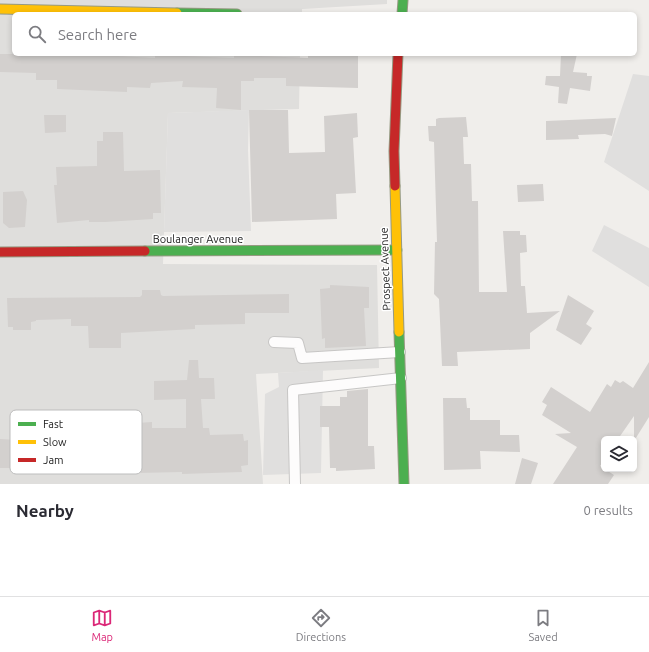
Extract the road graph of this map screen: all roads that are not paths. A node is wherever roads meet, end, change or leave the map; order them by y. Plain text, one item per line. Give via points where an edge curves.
1 (403, 0) edge
2 (0, 9) edge
3 (142, 12) edge
4 (402, 12) edge
5 (398, 56) edge
6 (397, 250) junction
7 (0, 252) edge
8 (274, 342) dead end
9 (400, 352) junction
10 (401, 378) junction
11 (295, 484) edge
12 (404, 484) edge

1 - 4 street
2 - 3 street
5 - 6 street, Prospect Avenue via 394,151
6 - 7 street, Boulanger Avenue
6 - 9 street, Prospect Avenue
8 - 9 lane via 298,343 302,358
9 - 10 street, Prospect Avenue
10 - 11 lane via 293,390
10 - 12 street, Prospect Avenue

